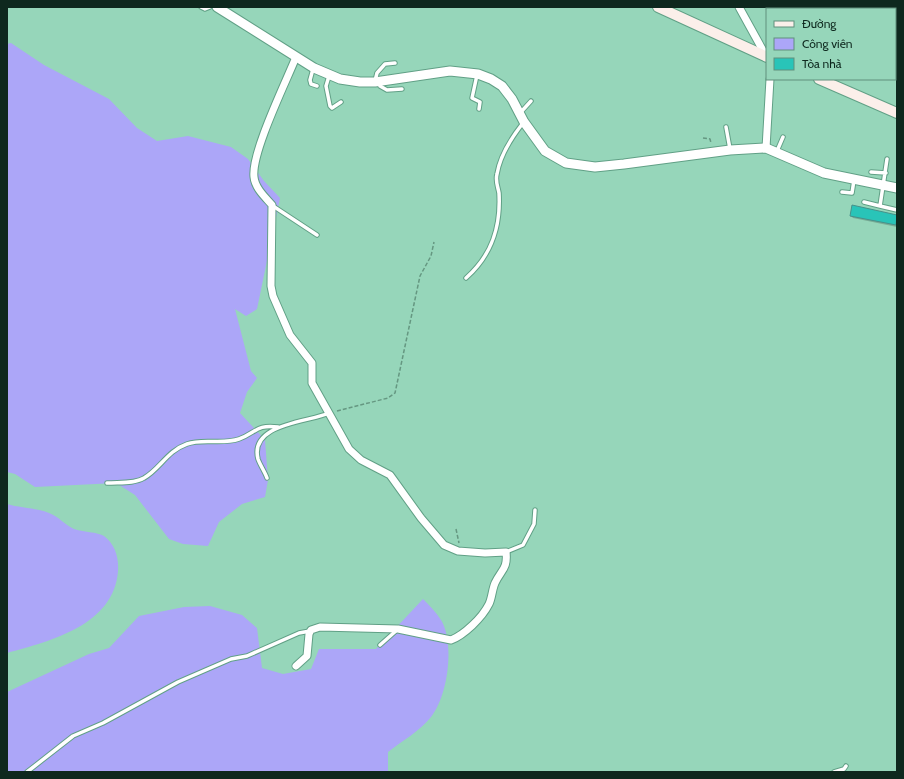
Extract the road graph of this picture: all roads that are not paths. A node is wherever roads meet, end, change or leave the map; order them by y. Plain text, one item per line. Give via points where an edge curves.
1 (201, 7) edge
2 (210, 7) edge
3 (216, 7) edge
4 (658, 7) edge
5 (739, 7) edge
6 (766, 55) edge
7 (296, 57) junction
8 (766, 57) edge
9 (395, 63) dead end
10 (314, 68) junction
11 (478, 74) junction
12 (329, 76) junction
13 (770, 80) edge
14 (821, 80) edge
15 (377, 81) junction
16 (317, 86) dead end
17 (402, 89) dead end
18 (531, 101) dead end
19 (341, 102) dead end
20 (479, 109) dead end
21 (520, 113) junction
22 (897, 113) edge
23 (524, 122) junction
24 (726, 127) dead end
25 (783, 137) dead end
26 (766, 148) junction
27 (730, 150) junction
28 (776, 152) junction
29 (888, 159) dead end
30 (870, 172) dead end
31 (886, 173) junction
32 (854, 180) junction
33 (884, 186) junction
34 (897, 188) edge
35 (842, 192) dead end
36 (864, 202) dead end
37 (272, 205) junction
38 (880, 206) junction
39 (897, 210) edge
40 (317, 235) dead end
41 (466, 278) dead end
42 (329, 413) junction
43 (278, 427) junction
44 (268, 478) dead end
45 (107, 483) dead end
46 (535, 510) dead end
47 (506, 552) junction
48 (398, 629) junction
49 (311, 630) junction
50 (380, 645) dead end
51 (296, 666) dead end
52 (846, 766) dead end
53 (28, 772) edge
54 (834, 772) edge

1 - 2 lane
3 - 7 street
4 - 8 main road
5 - 6 street
7 - 10 street
7 - 37 street via 254,165 254,177 259,190
9 - 15 lane via 385,64 377,73
10 - 12 street
10 - 16 lane via 310,80 311,84
11 - 15 street via 438,71
11 - 20 lane via 472,98 480,102
11 - 21 street via 502,86
12 - 15 street via 360,82
12 - 19 lane via 326,86 330,106 332,108
13 - 26 street
14 - 22 main road
15 - 17 lane via 387,90
18 - 21 lane
21 - 23 street
23 - 27 street via 545,151 566,163 579,166 624,164
23 - 41 lane via 507,148 496,175 498,198 496,232 492,245 478,268
24 - 27 lane
25 - 28 lane
26 - 27 street
26 - 28 street
28 - 32 street via 819,172
29 - 31 lane
30 - 31 lane
31 - 33 lane
32 - 33 street
32 - 35 lane via 852,193
33 - 34 street
33 - 38 lane
36 - 38 lane
37 - 40 lane
37 - 42 street via 273,296 290,334 312,363 312,383
38 - 39 lane
42 - 43 lane
42 - 47 street via 354,456 390,475 420,518 444,545 458,551
43 - 44 lane via 262,440 259,448 258,458
43 - 45 lane via 262,426 229,441 187,444 165,457 144,478
46 - 47 lane via 534,524 523,545
47 - 48 street via 506,566 496,581 489,603 484,612 459,637 450,640
48 - 49 street via 329,627
48 - 50 lane
49 - 51 street via 307,656
49 - 53 lane via 178,682 103,723 73,736
52 - 54 lane

